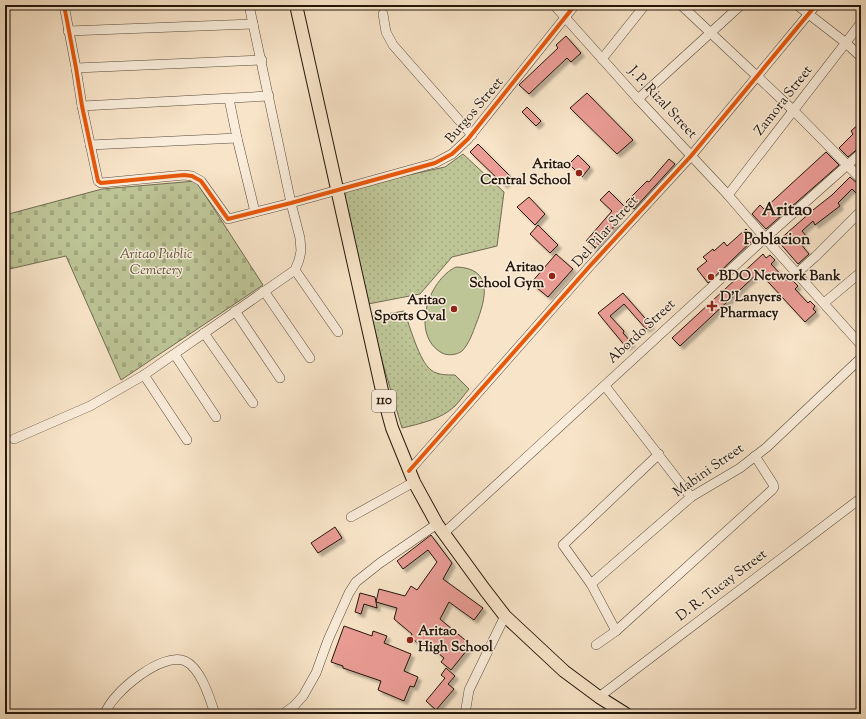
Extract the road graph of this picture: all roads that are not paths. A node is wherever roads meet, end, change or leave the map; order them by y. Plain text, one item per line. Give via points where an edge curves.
1 (64, 5) edge
2 (249, 5) edge
3 (296, 5) edge
4 (554, 5) edge
5 (575, 5) edge
6 (645, 5) edge
7 (681, 5) edge
8 (741, 5) edge
9 (797, 5) edge
10 (816, 5) edge
11 (383, 14) dead end
12 (809, 15) junction
13 (565, 17) junction
14 (861, 23) edge
15 (253, 24) junction
16 (68, 31) junction
17 (711, 33) junction
18 (846, 43) junction
19 (861, 57) edge
20 (602, 59) junction
21 (262, 60) junction
22 (76, 68) junction
23 (757, 76) junction
24 (269, 96) junction
25 (229, 99) junction
26 (638, 99) junction
27 (82, 106) junction
28 (794, 111) junction
29 (472, 135) junction
30 (237, 138) junction
31 (90, 145) junction
32 (861, 154) edge
33 (691, 156) junction
34 (848, 165) junction
35 (861, 179) edge
36 (337, 190) junction
37 (728, 195) junction
38 (291, 203) junction
39 (861, 210) edge
40 (255, 212) junction
41 (765, 238) junction
42 (295, 270) junction
43 (861, 272) edge
44 (797, 273) junction
45 (264, 291) junction
46 (824, 303) junction
47 (235, 311) junction
48 (338, 332) dead end
49 (204, 333) junction
50 (861, 345) edge
51 (175, 355) junction
52 (310, 358) dead end
53 (861, 358) edge
54 (144, 375) junction
55 (280, 378) dead end
56 (605, 386) junction
57 (253, 403) dead end
58 (216, 417) dead end
59 (14, 439) dead end
60 (187, 440) dead end
61 (659, 454) junction
62 (755, 456) junction
63 (411, 477) junction
64 (691, 498) junction
65 (861, 498) edge
66 (351, 516) dead end
67 (441, 529) junction
68 (590, 584) junction
69 (505, 616) junction
70 (616, 631) junction
71 (596, 645) dead end
72 (599, 697) junction
73 (614, 710) edge
74 (104, 714) edge
75 (215, 714) edge
76 (283, 714) edge
77 (465, 714) edge
78 (626, 714) edge

1 - 16 street
2 - 15 street
3 - 36 main road, 110
4 - 13 street, J. P. Rizal Street
5 - 13 street, Burgos Street
6 - 20 street
7 - 17 street
8 - 17 street
9 - 12 street
10 - 12 street, Del Pilar Street
11 - 29 street via 386,32 393,45
12 - 18 street
12 - 23 street, Del Pilar Street
13 - 20 street, J. P. Rizal Street
13 - 29 street, Burgos Street
14 - 18 street, Zamora Street
15 - 16 street
15 - 21 street
16 - 22 street
17 - 23 street
17 - 26 street
18 - 19 street
18 - 28 street, Zamora Street
20 - 26 street, J. P. Rizal Street
21 - 22 street
21 - 24 street
22 - 27 street
23 - 28 street
23 - 33 street, Del Pilar Street
24 - 25 street
24 - 38 street
25 - 27 street
25 - 30 street
26 - 33 street, J. P. Rizal Street
27 - 31 street
28 - 34 street
28 - 37 street, Zamora Street
29 - 36 street, Burgos Street via 443,160
30 - 31 street
30 - 40 street
31 - 40 street, Burgos Street via 96,178 100,182 192,176 204,184 228,219
32 - 34 street, Abordo Street
33 - 37 street, J. P. Rizal Street
33 - 63 street, Del Pilar Street via 589,267
34 - 35 street
34 - 41 street, Abordo Street
36 - 38 street, Burgos Street
36 - 63 main road, 110 via 383,395 392,428
37 - 41 street, J. P. Rizal Street
38 - 40 street, Burgos Street
38 - 42 street via 301,251
39 - 44 street
41 - 44 street, J. P. Rizal Street
41 - 56 street, Abordo Street
42 - 45 street
42 - 48 street
43 - 46 street
44 - 46 street, J. P. Rizal Street
45 - 47 street
45 - 52 street
46 - 50 street, J. P. Rizal Street
47 - 49 street
47 - 55 street
49 - 51 street
49 - 57 street
51 - 54 street
51 - 58 street
53 - 62 street, Mabini Street
54 - 59 street via 90,406
54 - 60 street
56 - 61 street
56 - 67 street, Abordo Street
61 - 64 street
61 - 68 street via 563,545
62 - 64 street, Mabini Street
62 - 70 street via 773,484 772,490
63 - 66 street
63 - 67 main road, 110
64 - 68 street, Mabini Street
65 - 72 street, D. R. Tucay Street
67 - 69 main road, 110
67 - 76 street, Abordo Street via 380,563 356,582 307,690 294,706
68 - 70 street
69 - 72 main road, 110 via 564,671
69 - 77 street via 469,690
70 - 71 street
72 - 73 main road, 110
73 - 78 main road, 110
74 - 75 street via 111,702 132,682 159,664 174,659 186,661 201,678

